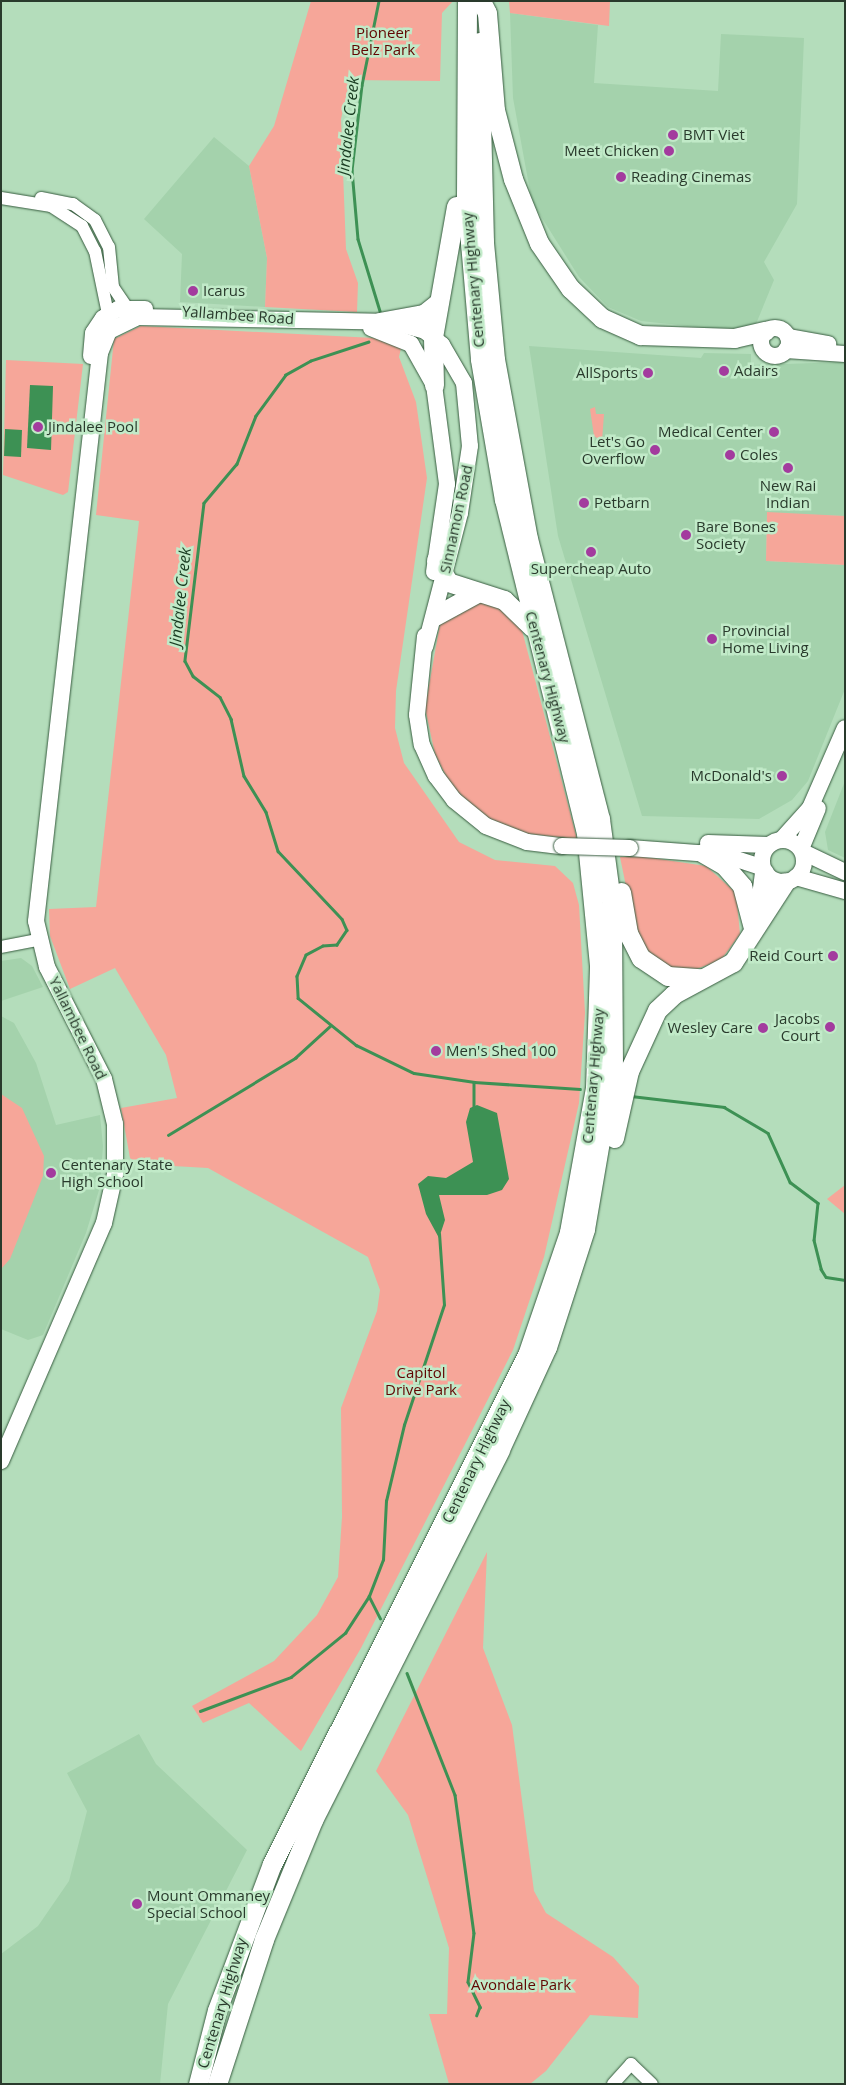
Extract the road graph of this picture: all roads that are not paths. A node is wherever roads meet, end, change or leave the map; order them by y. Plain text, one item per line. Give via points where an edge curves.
1 (467, 1) edge
2 (480, 1) edge
3 (465, 107) junction
4 (1, 198) edge
5 (19, 199) junction
6 (102, 231) junction
7 (89, 236) junction
8 (439, 302) junction
9 (118, 313) junction
10 (306, 321) joint
11 (379, 322) junction
12 (349, 323) junction
13 (766, 331) junction
14 (433, 337) junction
15 (787, 343) junction
16 (845, 344) edge
17 (845, 354) edge
18 (434, 385) junction
19 (436, 560) junction
20 (444, 577) junction
21 (477, 594) junction
22 (435, 616) junction
23 (535, 630) junction
24 (425, 646) junction
25 (845, 728) edge
26 (845, 752) edge
27 (813, 818) junction
28 (600, 819) junction
29 (775, 842) junction
30 (655, 849) junction
31 (802, 851) junction
32 (703, 853) junction
33 (821, 858) junction
34 (763, 870) junction
35 (845, 872) edge
36 (791, 880) junction
37 (845, 891) edge
38 (755, 924) junction
39 (38, 940) junction
40 (1, 947) edge
41 (709, 978) junction
42 (585, 1229) junction
43 (1, 1461) edge
44 (217, 2010) junction
45 (217, 2083) edge
46 (189, 2084) edge
47 (198, 2084) edge
48 (613, 2084) edge
49 (652, 2084) edge

1 - 3 highway, Centenary Highway
2 - 13 highway via 487,13 495,110 512,179 539,243 570,288 602,318 640,335 734,338
2 - 28 highway, Centenary Highway via 484,242 500,397 528,539
3 - 8 highway via 458,128 454,234
3 - 23 highway, Centenary Highway via 469,249 484,389
4 - 5 street
5 - 6 street via 64,201 80,208
5 - 7 street via 66,212
6 - 7 street
6 - 9 street
7 - 9 street
8 - 11 highway via 424,314
8 - 14 highway
9 - 10 main road, Yallambee Road
9 - 39 main road, Yallambee Road via 100,353 37,903
10 - 12 main road, Sinnamon Road
11 - 12 main road, Sinnamon Road
11 - 14 main road, Sinnamon Road via 407,324
12 - 18 main road, Sinnamon Road via 387,331 409,343 424,360
13 - 15 main road via 777,328
13 - 15 main road via 761,343 764,351 776,356
14 - 18 highway
14 - 20 main road, Sinnamon Road via 462,377 470,431 464,493
15 - 16 main road
15 - 17 main road
18 - 19 main road, Sinnamon Road via 447,473
19 - 20 highway
19 - 24 main road, Sinnamon Road
20 - 21 highway
20 - 22 main road, Sinnamon Road
21 - 22 highway
21 - 23 highway via 512,605
22 - 24 main road, Sinnamon Road
23 - 44 highway, Centenary Highway via 580,800 598,934 595,1088 569,1232 528,1355 282,1842
24 - 30 main road, Sinnamon Road, bridge via 417,722 427,760 444,788 486,826 527,842
25 - 29 main road via 810,808
26 - 27 main road
27 - 31 main road
27 - 33 main road
28 - 41 highway via 610,835 628,933 636,952 668,976
28 - 42 highway, Centenary Highway via 612,908 613,1066
29 - 30 main road, Sinnamon Road via 694,843
29 - 31 main road
29 - 34 main road
30 - 32 main road, Sinnamon Road
31 - 33 main road
31 - 36 main road via 804,866
32 - 34 main road, Sinnamon Road
32 - 38 highway via 737,879
33 - 35 main road
34 - 36 main road, Sinnamon Road
34 - 38 highway
36 - 37 main road, Sinnamon Road
36 - 38 highway
38 - 41 highway via 733,962
39 - 40 street
39 - 43 main road, Yallambee Road via 104,1080 115,1124 115,1174 104,1223
41 - 42 highway via 665,1000 644,1035 627,1078 595,1222
42 - 45 highway, Centenary Highway via 535,1376 295,1860 251,1973
44 - 46 highway via 206,2026
44 - 47 highway, Centenary Highway
48 - 49 street via 631,2064

